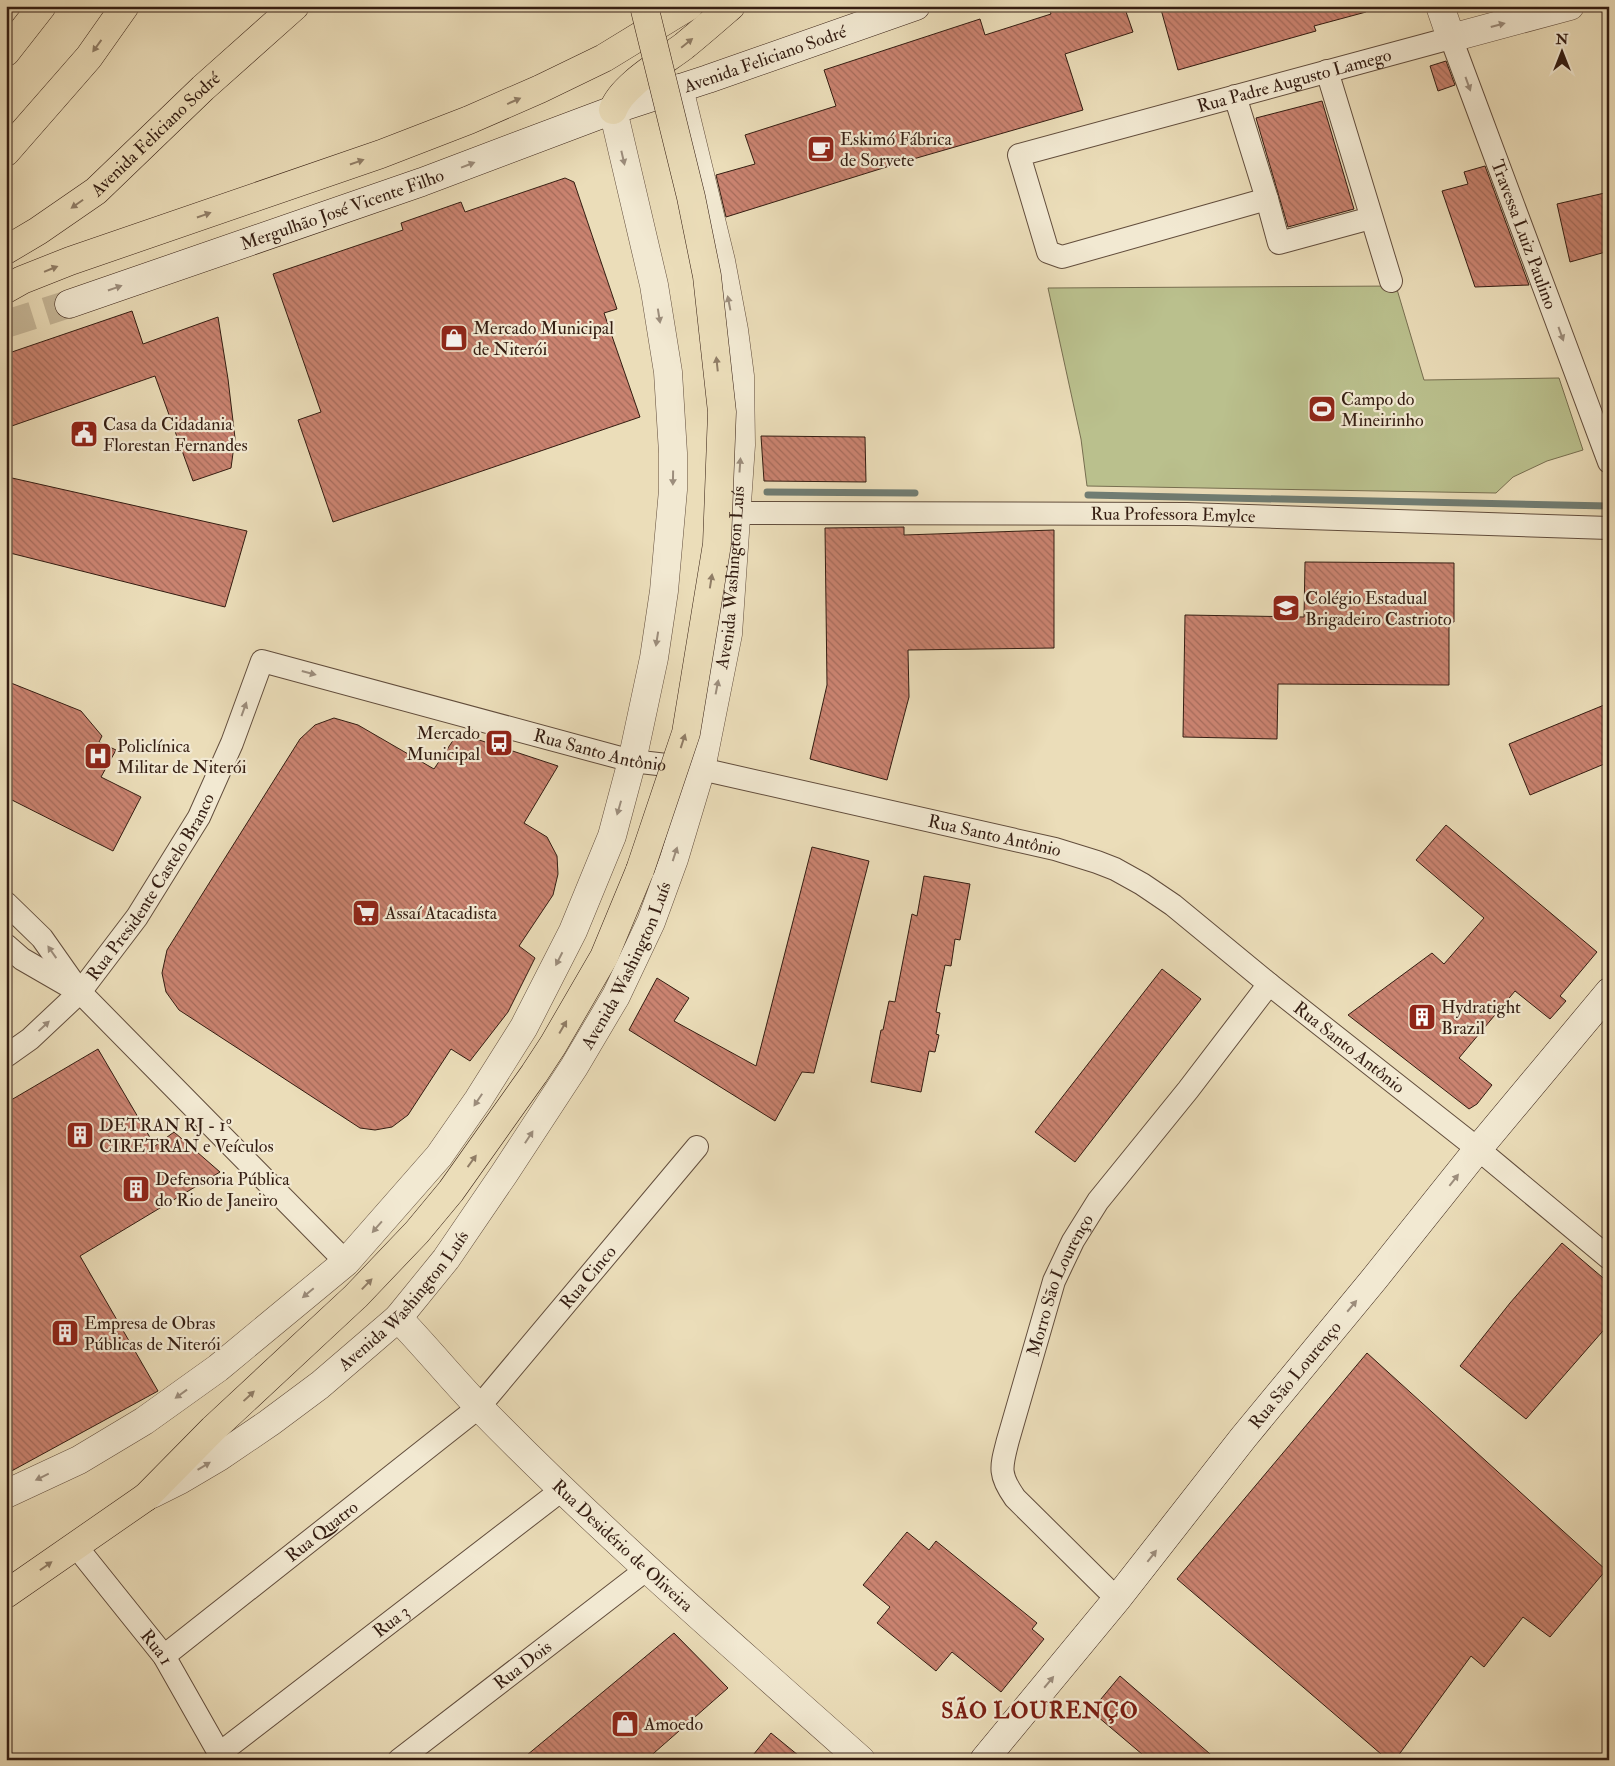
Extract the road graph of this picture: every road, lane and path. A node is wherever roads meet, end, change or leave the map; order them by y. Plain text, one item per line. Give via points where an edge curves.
1 (42, 6) edge
2 (125, 6) edge
3 (271, 6) edge
4 (296, 6) edge
5 (644, 6) edge
6 (689, 6) edge
7 (732, 6) edge
8 (916, 6) edge
9 (1440, 6) edge
10 (1570, 6) edge
11 (1451, 38) junction
12 (6, 52) edge
13 (1327, 71) junction
14 (203, 88) junction
15 (680, 88) junction
16 (1235, 96) junction
17 (613, 110) junction
18 (6, 152) edge
19 (1267, 199) junction
20 (1371, 218) junction
21 (6, 250) edge
22 (1391, 281) dead end
23 (6, 289) edge
24 (69, 304) tunnel mouth
25 (1609, 462) edge
26 (737, 513) junction
27 (1609, 528) edge
28 (262, 661) joint
29 (632, 761) junction
30 (701, 769) junction
31 (6, 904) edge
32 (6, 945) edge
33 (1269, 984) junction
34 (80, 992) junction
35 (1609, 992) edge
36 (6, 1056) edge
37 (697, 1147) dead end
38 (1478, 1149) junction
39 (1609, 1258) edge
40 (346, 1262) junction
41 (398, 1318) junction
42 (479, 1407) junction
43 (563, 1489) junction
44 (6, 1494) edge
45 (146, 1497) junction
46 (75, 1545) junction
47 (647, 1569) junction
48 (6, 1594) edge
49 (1117, 1599) junction
50 (164, 1656) junction
51 (221, 1756) edge
52 (400, 1760) edge
53 (861, 1760) edge
54 (984, 1760) edge

1 - 12 main road
2 -> 18 main road via 89,57
3 - 14 main road
4 - 14 main road, Avenida Feliciano Sodré
45 -> 5 main road, bridge via 213,1429 356,1296 418,1232 534,1074 604,957 640,870 686,733 717,544 722,412 707,276
23 -> 6 main road via 70,261 381,154 469,120 604,58
17 -> 7 main road via 629,88
8 - 15 street, Avenida Feliciano Sodré
9 - 11 street, Travessa Luiz Paulino
11 -> 10 street, Rua Padre Augusto Lamego
11 - 13 street, Rua Padre Augusto Lamego
11 -> 25 street, Travessa Luiz Paulino
13 - 16 street, Rua Padre Augusto Lamego
13 - 20 street
14 -> 21 main road, Avenida Feliciano Sodré via 96,191
15 - 17 street, Avenida Feliciano Sodré
26 -> 15 street, Avenida Washington Luís via 742,445 740,376 734,330
16 - 19 street
16 - 19 street, Rua Padre Augusto Lamego via 1020,155 1048,252 1062,257
24 -> 17 street, Mergulhão José Vicente Filho via 422,182
17 -> 29 street via 654,286 668,372 673,453 671,524 664,591 654,658
19 - 20 street via 1279,243
20 - 22 street
26 - 27 street, Rua Professora Emylce via 1188,514
30 -> 26 street, Avenida Washington Luís via 728,634
28 -> 29 street, Rua Santo Antônio
34 -> 28 street, Rua Presidente Castelo Branco via 137,917 199,817 232,743
29 - 30 street, Rua Santo Antônio
29 -> 40 street via 612,836 574,930 524,1027 439,1156
30 - 33 street, Rua Santo Antônio via 1055,849 1098,862 1142,884 1173,905
41 -> 30 street, Avenida Washington Luís via 446,1259 504,1174 616,996 651,922
34 -> 31 street via 42,938
32 - 34 street via 22,959
33 - 38 street, Rua Santo Antônio
33 - 49 street, Morro São Lourenço via 1098,1201 1073,1242 1054,1281 1002,1464 1004,1483 1015,1498
36 -> 34 street, Rua Presidente Castelo Branco via 30,1039
34 - 40 street
35 - 38 street, Rua São Lourenço
37 - 42 street, Rua Cinco
38 - 39 street, Rua Santo Antônio
49 -> 38 street, Rua São Lourenço
40 -> 44 street via 218,1368 144,1421 79,1460
41 - 42 street, Rua Desidério de Oliveira
45 -> 41 street, Avenida Washington Luís via 219,1457 269,1423 320,1385
42 - 43 street, Rua Desidério de Oliveira
42 - 50 street, Rua Quatro
43 - 47 street, Rua Desidério de Oliveira
43 - 51 street, Rua 3
45 - 46 main road, Avenida Washington Luís
48 -> 46 main road, Avenida Washington Luís
46 - 50 street, Rua 1
47 - 52 street, Rua Dois
47 - 53 street, Rua Desidério de Oliveira
54 -> 49 street, Rua São Lourenço
50 - 51 street, Rua 1

